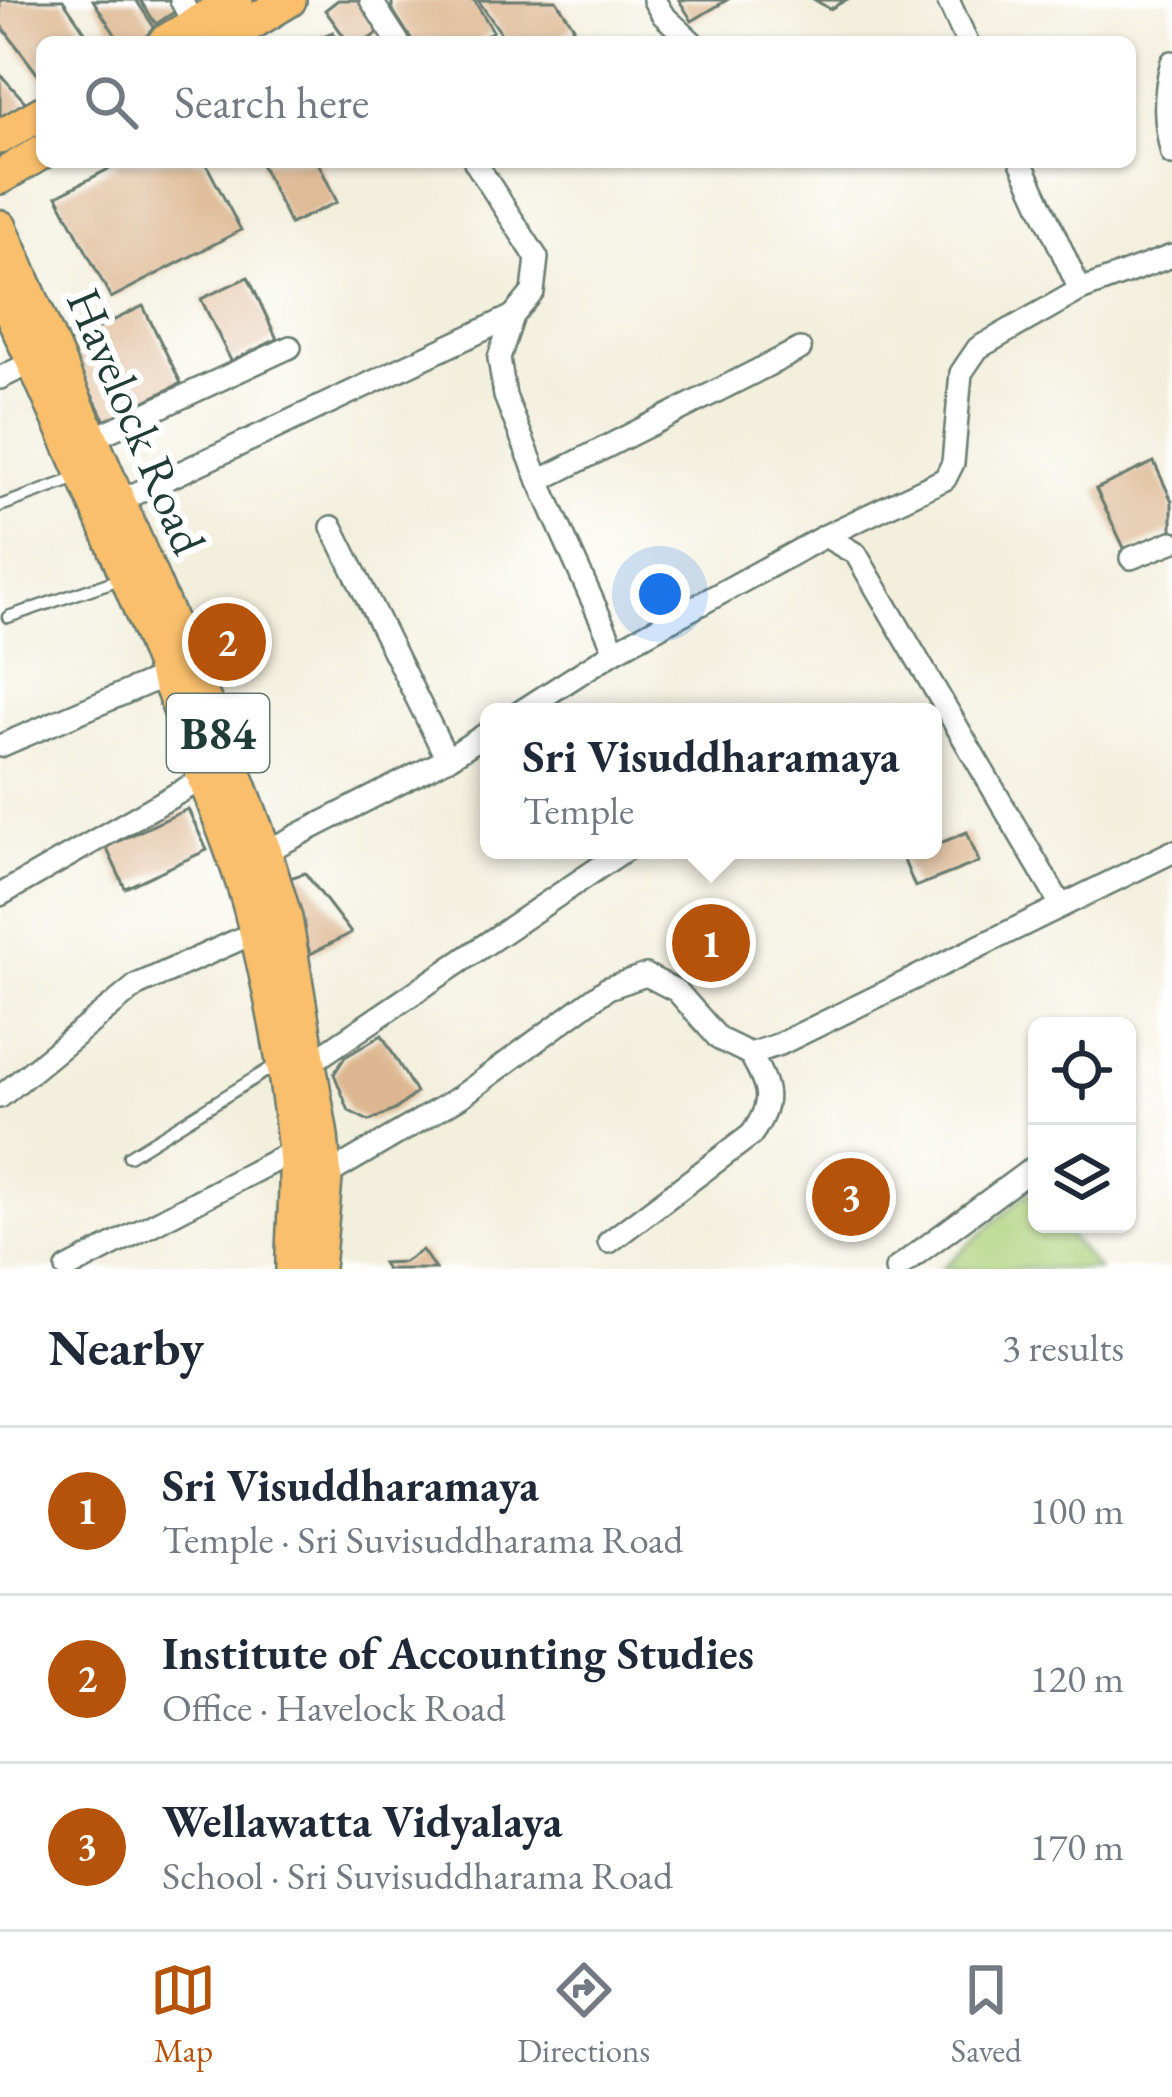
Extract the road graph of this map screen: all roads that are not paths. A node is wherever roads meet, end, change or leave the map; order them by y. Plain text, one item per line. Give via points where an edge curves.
1 (236, 0) edge
2 (289, 0) edge
3 (371, 0) edge
4 (654, 0) edge
5 (948, 0) edge
6 (190, 27) edge
7 (394, 36) edge
8 (686, 36) edge
9 (964, 36) edge
10 (1172, 62) edge
11 (36, 116) edge
12 (0, 137) edge
13 (1172, 154) edge
14 (36, 156) edge
15 (479, 168) edge
16 (1025, 168) edge
17 (0, 177) edge
18 (0, 227) edge
19 (1172, 256) edge
20 (0, 287) edge
21 (1079, 290) junction
22 (513, 316) junction
23 (290, 347) dead end
24 (800, 349) dead end
25 (44, 356) junction
26 (0, 378) edge
27 (94, 461) junction
28 (539, 481) junction
29 (120, 501) junction
30 (0, 506) edge
31 (332, 527) dead end
32 (825, 536) junction
33 (1172, 542) edge
34 (1131, 558) dead end
35 (127, 577) junction
36 (8, 617) dead end
37 (615, 651) junction
38 (178, 671) junction
39 (534, 703) edge
40 (480, 738) edge
41 (0, 746) edge
42 (447, 759) junction
43 (218, 771) junction
44 (1172, 852) edge
45 (250, 857) junction
46 (612, 859) edge
47 (0, 895) edge
48 (1061, 905) junction
49 (271, 925) junction
50 (750, 1054) junction
51 (295, 1062) junction
52 (0, 1097) edge
53 (308, 1143) junction
54 (129, 1156) dead end
55 (1028, 1172) edge
56 (311, 1182) junction
57 (609, 1242) dead end
58 (68, 1269) edge
59 (293, 1269) edge
60 (317, 1269) edge
61 (896, 1269) edge

1 - 6 main road
2 - 6 main road
3 - 7 street
4 - 8 street
5 - 9 street
10 - 13 street via 1164,89
11 - 12 main road
14 - 17 main road
15 - 22 street via 537,259 533,292
16 - 21 street
18 - 25 main road, Havelock Road / B84
19 - 21 street
20 - 25 main road, Havelock Road / B84
21 - 32 street via 978,348 961,373 945,479
22 - 28 street via 499,358 505,397
22 - 29 street
23 - 27 street
24 - 28 street
25 - 26 street
25 - 27 main road, Havelock Road / B84
27 - 29 main road, Havelock Road / B84
27 - 30 lane
27 - 35 main road, Havelock Road / B84
28 - 37 street
29 - 38 main road, Havelock Road / B84
31 - 42 street
32 - 37 street
32 - 48 street via 856,554
33 - 34 street
35 - 36 lane
35 - 38 main road, Havelock Road / B84
37 - 39 street
38 - 41 street
38 - 43 main road, Havelock Road / B84
40 - 42 street
42 - 45 street
43 - 45 main road, Havelock Road / B84
43 - 47 street
44 - 48 street
45 - 49 main road, Havelock Road / B84
46 - 51 street
48 - 50 street
49 - 51 main road, Havelock Road / B84
49 - 52 street via 137,985
50 - 56 street via 719,1039 677,992 646,975 608,988 460,1097
50 - 57 street via 768,1086 764,1117 751,1135
51 - 53 main road, Havelock Road / B84
51 - 54 lane
53 - 56 main road, Havelock Road / B84
53 - 58 street
55 - 61 street
56 - 59 main road, Havelock Road / B84
56 - 60 main road, Havelock Road / B84

